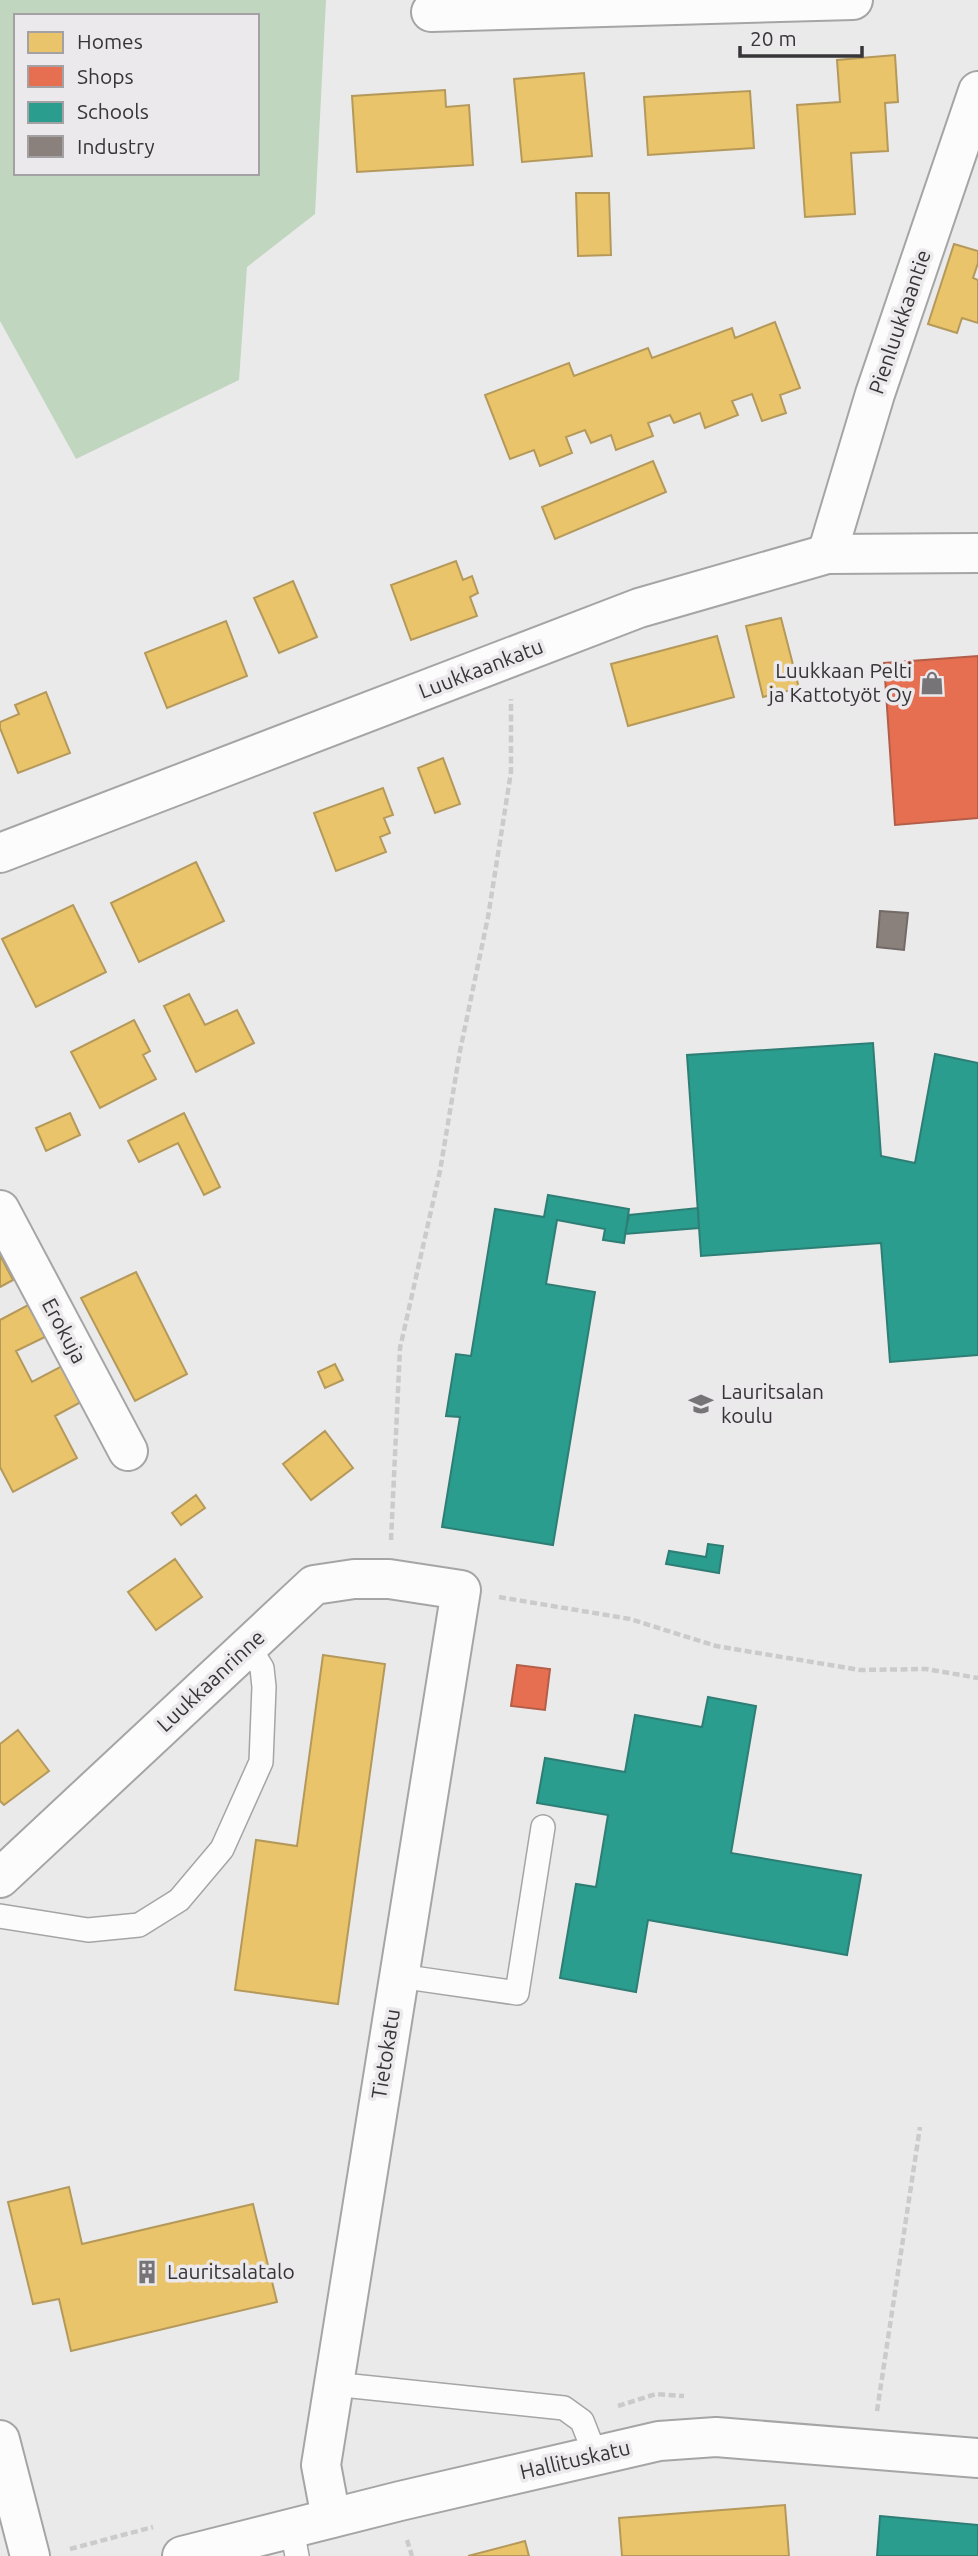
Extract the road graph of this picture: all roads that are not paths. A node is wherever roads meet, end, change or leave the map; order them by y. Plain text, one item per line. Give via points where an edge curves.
1 (853, 0) edge
2 (431, 12) dead end
3 (978, 91) edge
4 (978, 553) edge
5 (827, 554) junction
6 (0, 853) edge
7 (0, 1210) edge
8 (128, 1451) dead end
9 (461, 1590) joint
10 (249, 1647) junction
11 (543, 1827) dead end
12 (0, 1878) edge
13 (0, 1916) edge
14 (399, 1976) junction
15 (333, 2384) junction
16 (0, 2440) edge
17 (595, 2454) junction
18 (978, 2458) edge
19 (331, 2518) junction
20 (294, 2543) edge
21 (30, 2556) edge
22 (182, 2556) edge

1 - 2 street
3 - 5 street, Pienluukkaantie via 875,394
4 - 5 street, Luukkaankatu
5 - 6 street, Luukkaankatu via 639,607
7 - 8 street, Erokuja
9 - 10 street, Luukkaanrinne via 389,1579 314,1585
9 - 14 street, Tietokatu
10 - 12 street, Luukkaanrinne
10 - 13 lane via 262,1668 264,1687 261,1762 222,1849 179,1899 139,1926 88,1930
11 - 14 lane via 517,1993
14 - 15 street, Tietokatu
15 - 17 lane via 564,2408 582,2421
15 - 19 street, Tietokatu via 321,2465
16 - 21 street
17 - 18 street, Hallituskatu via 659,2441 716,2438
17 - 19 street, Hallituskatu
19 - 20 street, Hallituskatu
20 - 22 street, Hallituskatu

